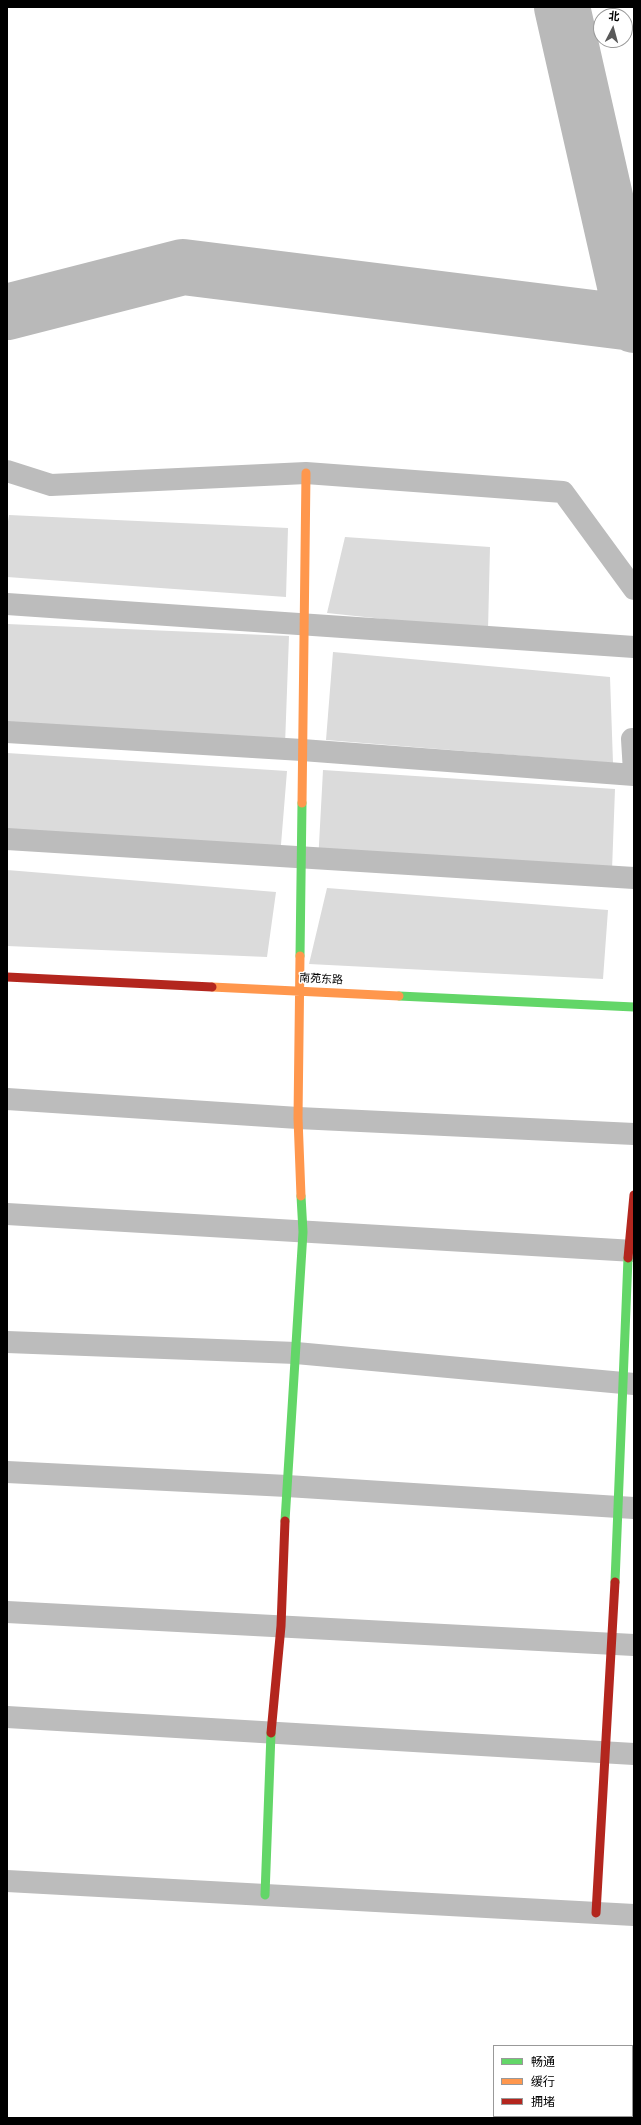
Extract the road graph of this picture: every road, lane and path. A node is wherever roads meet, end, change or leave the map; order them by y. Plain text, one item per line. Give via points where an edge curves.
1 (7, 471) edge
2 (306, 473) junction
3 (634, 589) edge
4 (7, 604) edge
5 (304, 624) junction
6 (634, 647) edge
7 (7, 732) edge
8 (634, 739) edge
9 (302, 750) junction
10 (634, 774) edge
11 (7, 839) edge
12 (300, 858) junction
13 (634, 878) edge
14 (7, 978) edge
15 (298, 990) junction
16 (634, 1007) edge
17 (7, 1099) edge
18 (298, 1118) junction
19 (634, 1134) edge
20 (634, 1195) edge
21 (7, 1214) edge
22 (303, 1232) junction
23 (631, 1251) edge
24 (7, 1342) edge
25 (296, 1354) junction
26 (628, 1383) edge
27 (7, 1472) edge
28 (287, 1486) junction
29 (626, 1507) edge
30 (7, 1612) edge
31 (281, 1626) junction
32 (612, 1644) junction
33 (634, 1645) edge
34 (7, 1717) edge
35 (270, 1732) junction
36 (606, 1752) junction
37 (634, 1754) edge
38 (7, 1881) edge
39 (266, 1895) junction
40 (596, 1913) junction
41 (634, 1915) edge

1 - 2 street via 51,485
2 - 3 street via 563,492
2 - 5 street
4 - 5 street
5 - 6 street
5 - 9 street
7 - 9 street
8 - 10 street
9 - 10 street
9 - 12 street
11 - 12 street
12 - 13 street
12 - 15 street
14 - 15 street, 南苑东路
15 - 16 street, 南苑东路
15 - 18 street
17 - 18 street
18 - 19 street
18 - 22 street
20 - 23 street
21 - 22 street
22 - 23 street
22 - 25 street
23 - 26 street
24 - 25 street
25 - 26 street
25 - 28 street
26 - 29 street
27 - 28 street
28 - 29 street
28 - 31 street
29 - 32 street
30 - 31 street
31 - 32 street
31 - 35 street
32 - 33 street
32 - 36 street
34 - 35 street
35 - 36 street
35 - 39 street
36 - 37 street
36 - 40 street
38 - 39 street
39 - 40 street
40 - 41 street

